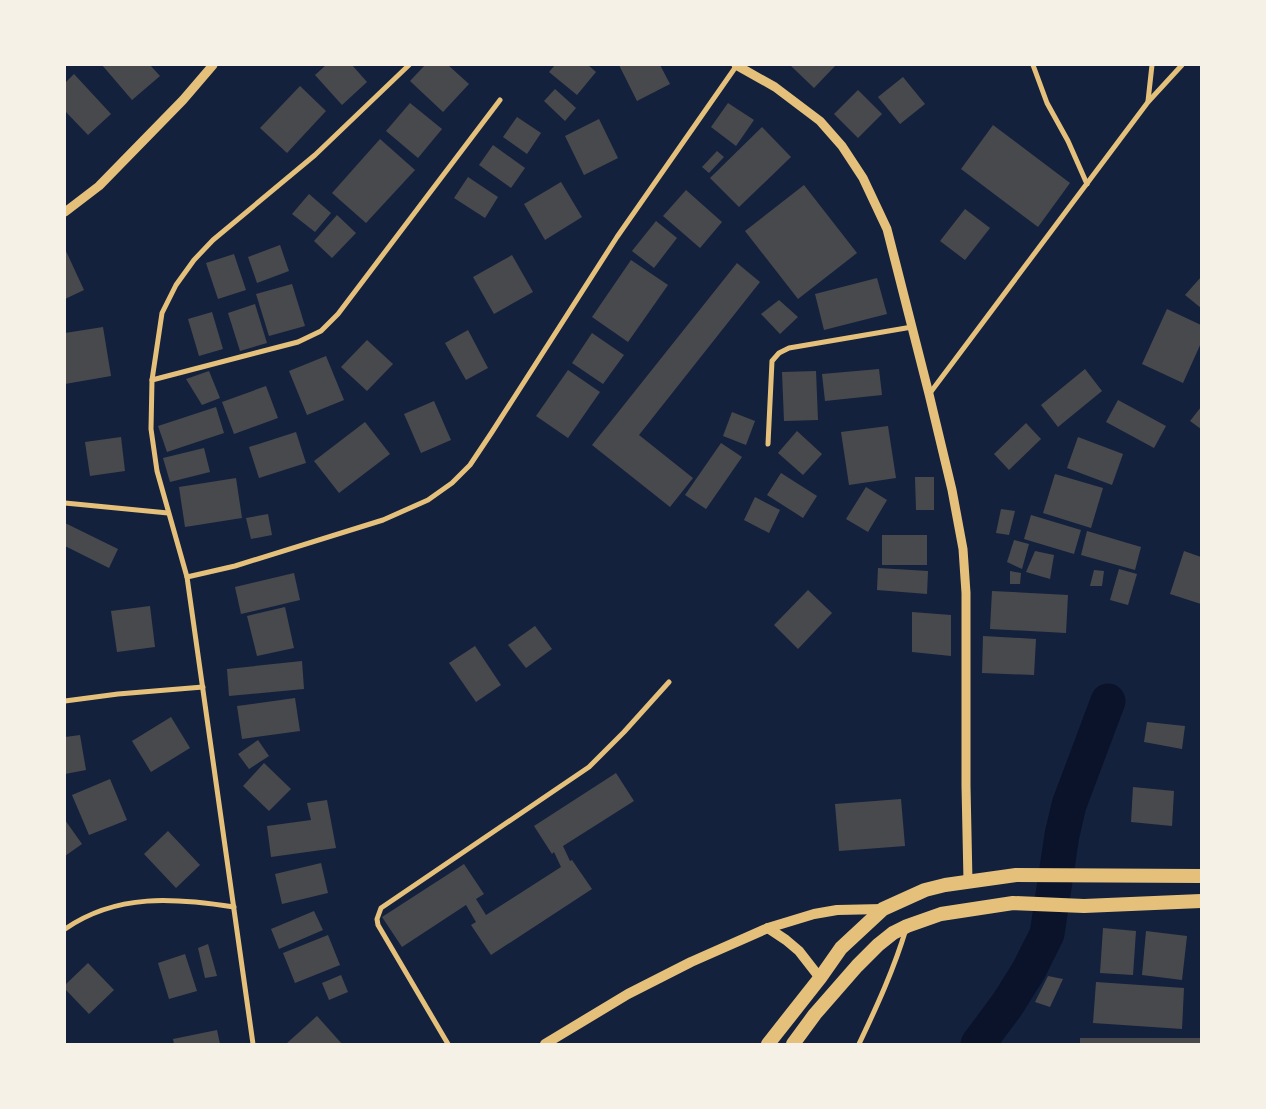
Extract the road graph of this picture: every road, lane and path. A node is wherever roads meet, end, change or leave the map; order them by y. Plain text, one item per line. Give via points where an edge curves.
1 (213, 65) edge
2 (409, 65) edge
3 (737, 65) edge
4 (1033, 65) edge
5 (1152, 65) edge
6 (1182, 65) edge
7 (500, 100) dead end
8 (1148, 102) junction
9 (1088, 184) junction
10 (65, 212) edge
11 (913, 326) junction
12 (152, 380) junction
13 (929, 394) junction
14 (768, 444) dead end
15 (65, 504) edge
16 (168, 513) junction
17 (187, 577) junction
18 (670, 682) dead end
19 (203, 687) junction
20 (65, 701) edge
21 (1201, 876) edge
22 (968, 881) junction
23 (1201, 901) edge
24 (234, 907) junction
25 (883, 909) junction
26 (907, 926) junction
27 (768, 928) junction
28 (65, 929) edge
29 (820, 978) junction
30 (253, 1044) edge
31 (448, 1044) edge
32 (545, 1044) edge
33 (768, 1044) edge
34 (793, 1044) edge
35 (859, 1044) edge

1 - 10 street via 99,186
2 - 12 street via 315,155 213,240 194,260 162,313
3 - 11 street via 775,87 820,121 842,146 863,178 887,229
3 - 17 street via 617,237 492,432 452,483 428,500 382,520 236,566
4 - 9 street via 1047,103
5 - 8 street
6 - 8 street
7 - 12 street via 338,314 321,331 298,342
8 - 9 street
9 - 13 street
11 - 13 street
11 - 14 street via 790,348 779,353 772,361
12 - 16 street via 151,429
13 - 22 street via 964,558
15 - 16 street
16 - 17 street
17 - 19 street
18 - 31 street via 589,767 381,908 378,925
19 - 20 street
19 - 24 street
21 - 22 highway via 1016,875
22 - 25 highway via 925,890
23 - 26 highway via 1084,906 1014,904 941,914
24 - 28 street via 157,899 114,906
24 - 30 street
25 - 27 main road via 837,910
25 - 29 highway via 841,948
26 - 34 highway via 893,933 857,966
26 - 35 street via 881,999
27 - 29 main road via 799,951
27 - 32 main road via 628,994
29 - 33 highway

